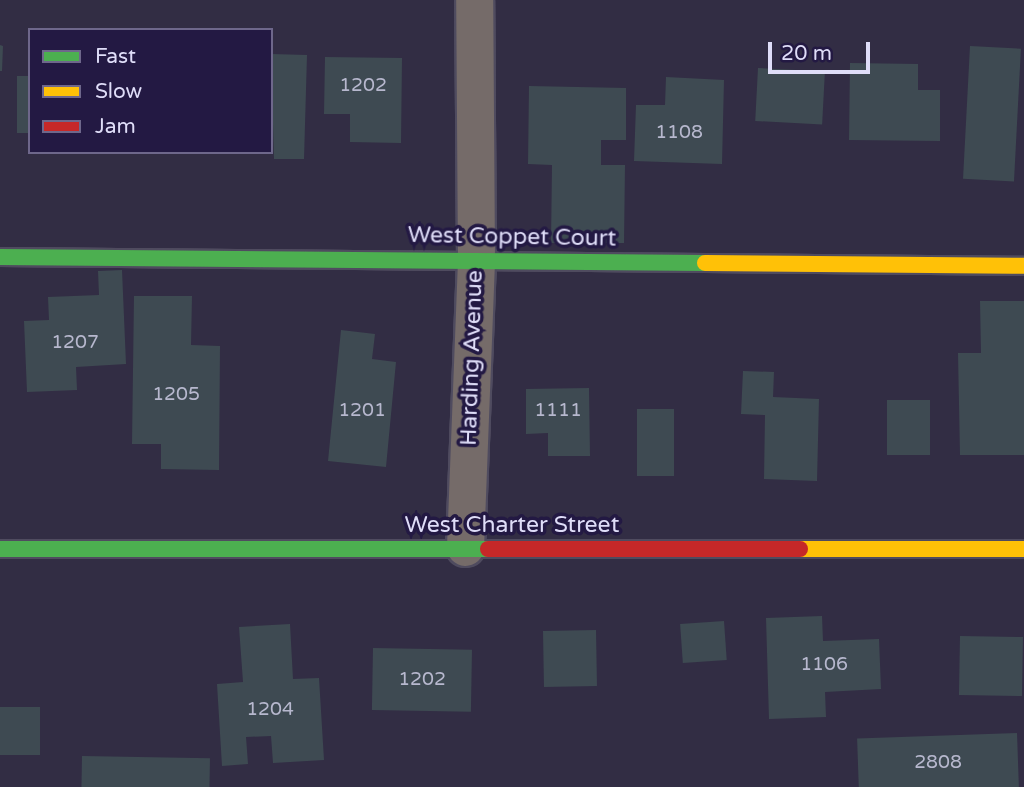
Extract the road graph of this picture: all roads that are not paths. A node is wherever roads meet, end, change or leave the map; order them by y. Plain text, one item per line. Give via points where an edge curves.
1 (474, 0) edge
2 (0, 257) edge
3 (476, 259) junction
4 (1024, 266) edge
5 (465, 547) junction
6 (0, 549) edge
7 (1024, 549) edge

1 - 3 street, Harding Avenue
2 - 3 street, West Coppet Court
3 - 4 street, West Coppet Court
3 - 5 street, Harding Avenue
5 - 6 street, West Charter Street
5 - 7 street, West Charter Street

